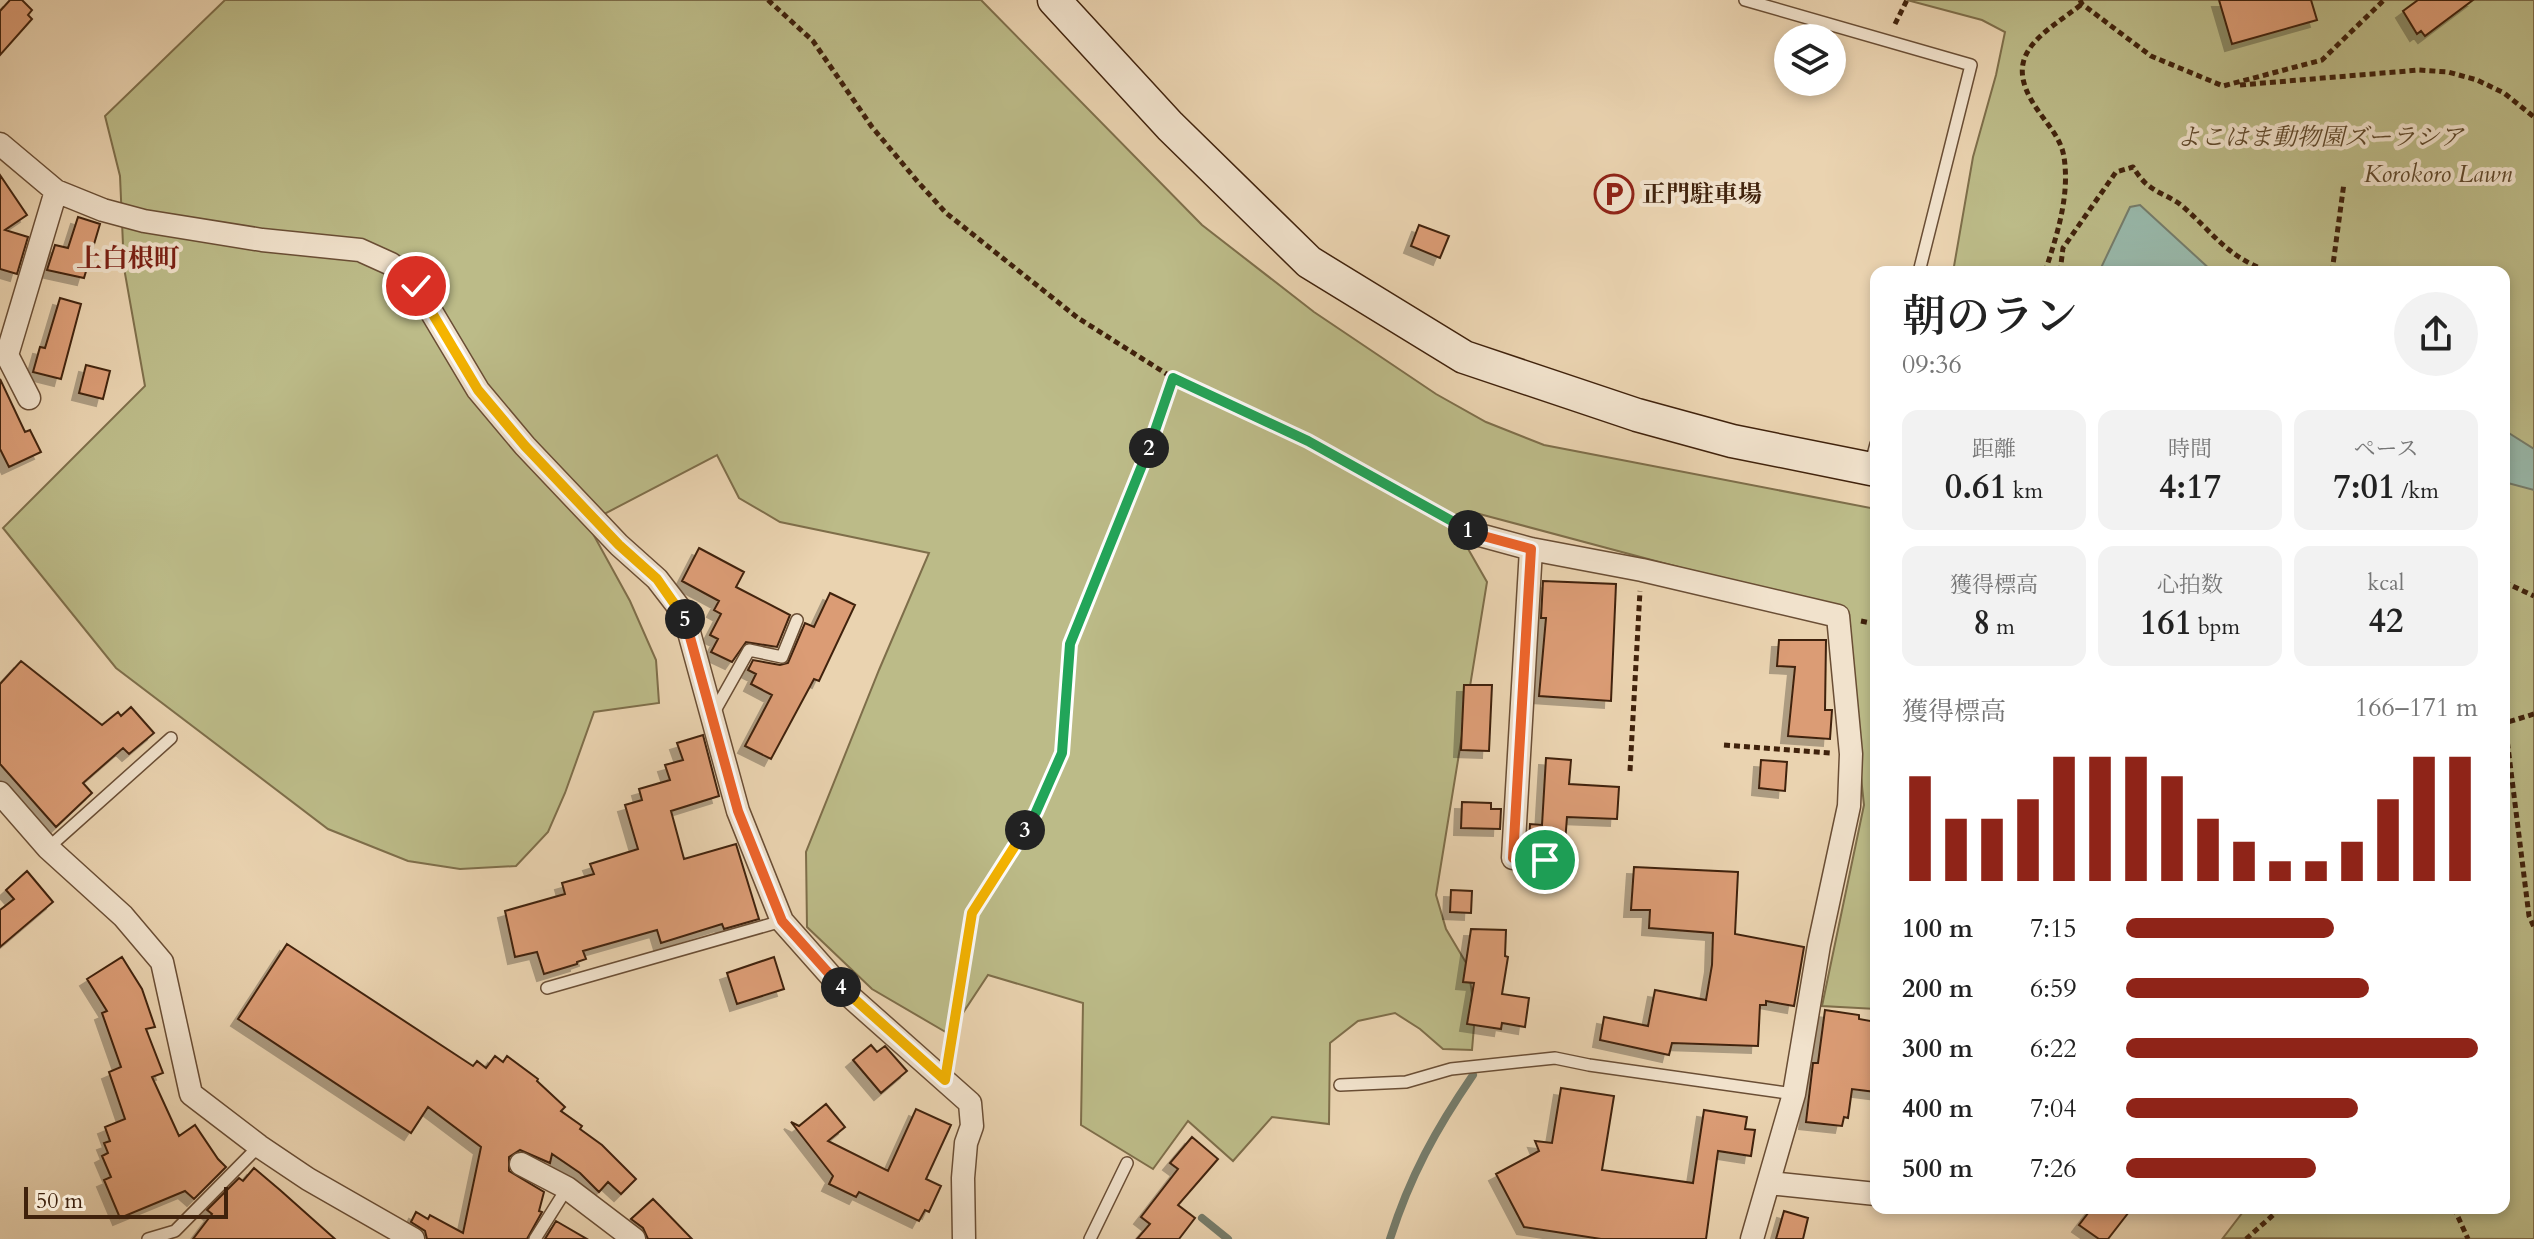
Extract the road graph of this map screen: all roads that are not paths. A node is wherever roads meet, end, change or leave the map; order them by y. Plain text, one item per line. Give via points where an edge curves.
1 (1054, 0) edge
2 (1745, 0) edge
3 (0, 144) edge
4 (56, 191) junction
5 (1921, 266) edge
6 (29, 398) dead end
7 (1870, 459) edge
8 (1476, 534) road end
9 (1531, 549) junction
10 (797, 620) dead end
11 (713, 714) junction
12 (171, 738) dead end
13 (0, 793) edge
14 (48, 848) junction
15 (1545, 860) dead end
16 (782, 921) junction
17 (547, 988) dead end
18 (1340, 1085) dead end
19 (1794, 1094) junction
20 (259, 1146) junction
21 (1127, 1163) dead end
22 (521, 1164) dead end
23 (1769, 1183) junction
24 (567, 1188) junction
25 (1870, 1193) edge
26 (148, 1239) edge
27 (413, 1239) edge
28 (535, 1239) edge
29 (634, 1239) edge
30 (964, 1239) edge
31 (1090, 1239) edge
32 (1752, 1239) edge

1 - 7 street via 1170,126 1309,262 1464,357 1732,441
2 - 5 lane via 1971,65
3 - 4 street
4 - 6 street via 7,355
4 - 11 street via 144,221 360,250 391,264 416,286 478,390 684,614
8 - 9 street
9 - 15 street via 1513,858
9 - 19 street via 1838,616 1851,754 1849,806
10 - 11 lane via 782,657 749,650
11 - 16 street via 738,811
12 - 14 lane
13 - 14 street
14 - 20 street via 123,916 162,962 191,1094
16 - 17 lane
16 - 30 street via 845,992 970,1103
18 - 19 lane via 1406,1082 1451,1069 1555,1058
19 - 23 street
20 - 26 lane via 175,1231
20 - 27 street
21 - 31 lane
22 - 24 street
23 - 25 street
23 - 32 street
24 - 28 lane
24 - 29 street

